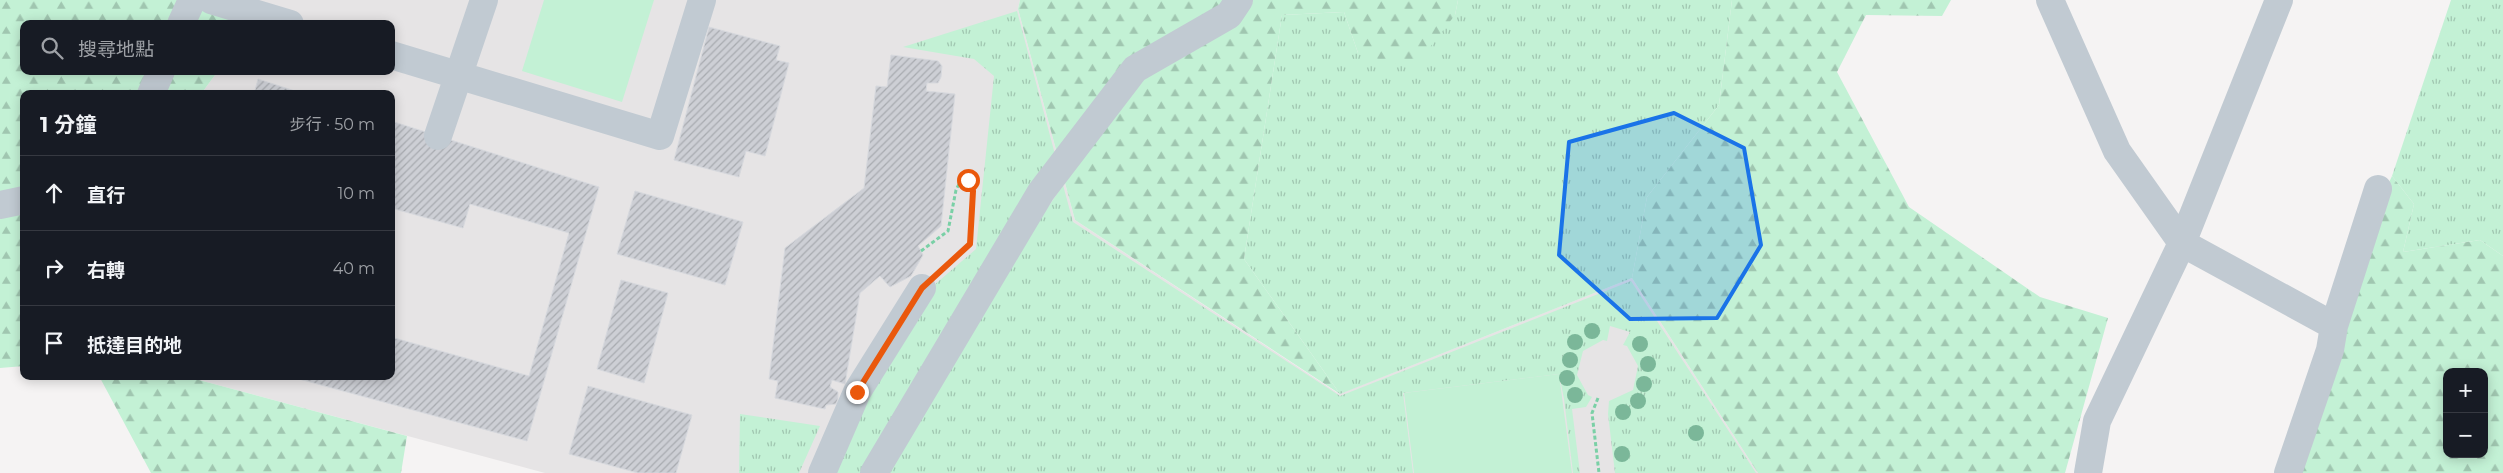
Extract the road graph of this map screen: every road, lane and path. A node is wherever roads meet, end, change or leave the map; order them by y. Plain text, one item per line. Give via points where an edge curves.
1 (192, 0) edge
2 (211, 0) edge
3 (484, 0) edge
4 (702, 0) edge
5 (1238, 0) edge
6 (2050, 0) edge
7 (2279, 0) edge
8 (290, 16) edge
9 (184, 20) edge
10 (395, 56) edge
11 (158, 75) edge
12 (460, 76) junction
13 (153, 90) edge
14 (438, 136) dead end
15 (2378, 189) dead end
16 (20, 201) edge
17 (0, 205) edge
18 (2182, 243) junction
19 (921, 251) dead end
20 (922, 288) joint
21 (2334, 326) junction
22 (1598, 398) dead end
23 (822, 473) edge
24 (874, 473) edge
25 (1600, 473) edge
26 (2088, 473) edge
27 (2288, 473) edge

1 - 9 street
2 - 8 street
3 - 12 street
4 - 12 street via 660,136
5 - 24 street via 1229,15 1135,69 1041,192
6 - 18 street via 2117,151
7 - 18 street
10 - 12 street
11 - 13 street
12 - 14 street
15 - 21 street
16 - 17 street
18 - 21 street
18 - 26 street via 2097,421
19 - 20 path via 948,232 956,190 960,182 968,180 973,191 970,244
20 - 23 street via 857,392
21 - 27 street via 2330,350
22 - 25 path via 1592,413

